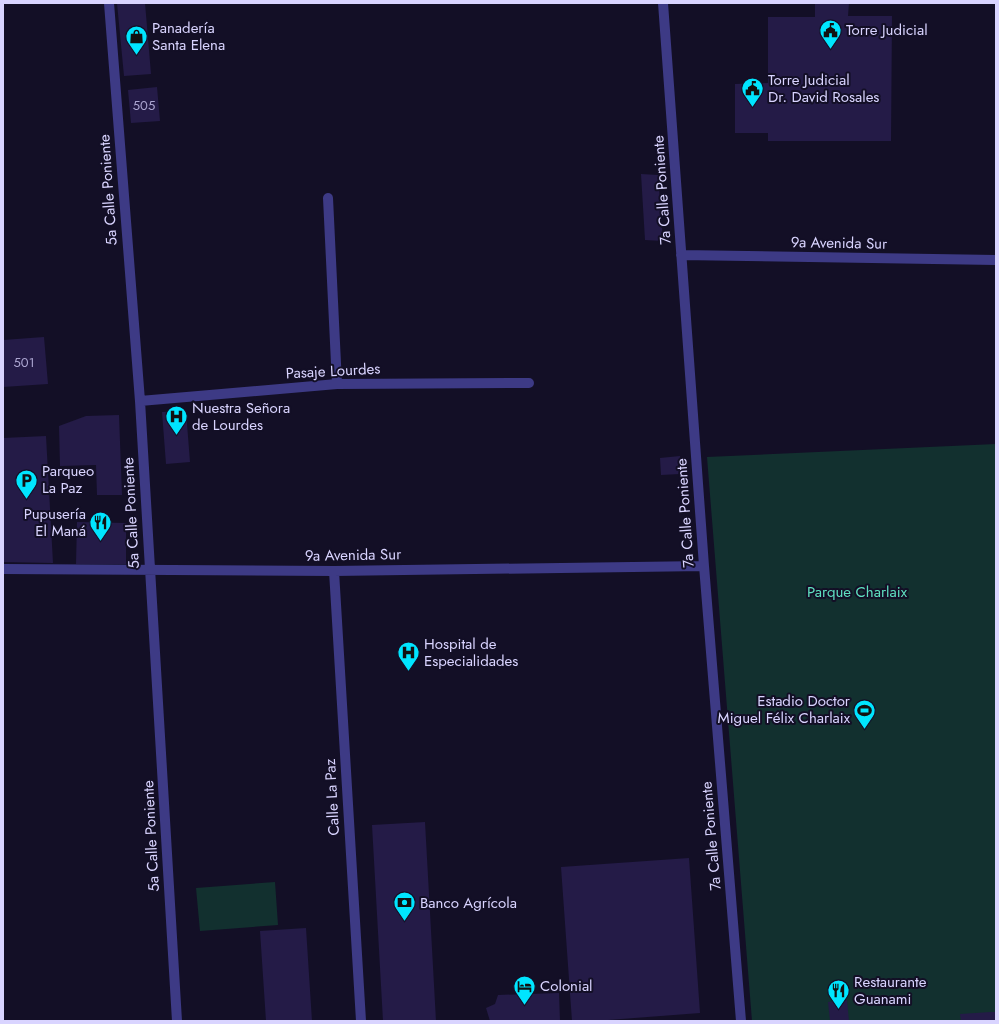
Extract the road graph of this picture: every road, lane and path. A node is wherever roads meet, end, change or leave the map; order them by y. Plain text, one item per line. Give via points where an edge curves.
1 (109, 3) edge
2 (663, 3) edge
3 (328, 198) dead end
4 (681, 255) junction
5 (996, 260) edge
6 (529, 383) dead end
7 (337, 384) junction
8 (140, 401) junction
9 (704, 566) junction
10 (3, 569) edge
11 (150, 571) junction
12 (334, 571) junction
13 (177, 1021) edge
14 (361, 1021) edge
15 (741, 1021) edge

1 - 8 street, 5a Calle Poniente
2 - 4 street, 7a Calle Poniente
3 - 7 street
4 - 5 street, 9a Avenida Sur
4 - 9 street, 7a Calle Poniente
6 - 7 street, Pasaje Lourdes
7 - 8 street, Pasaje Lourdes
8 - 11 street, 5a Calle Poniente
9 - 12 street, 9a Avenida Sur
9 - 15 street, 7a Calle Poniente
10 - 11 street, 9a Avenida Sur
11 - 12 street, 9a Avenida Sur
11 - 13 street, 5a Calle Poniente
12 - 14 street, Calle La Paz

